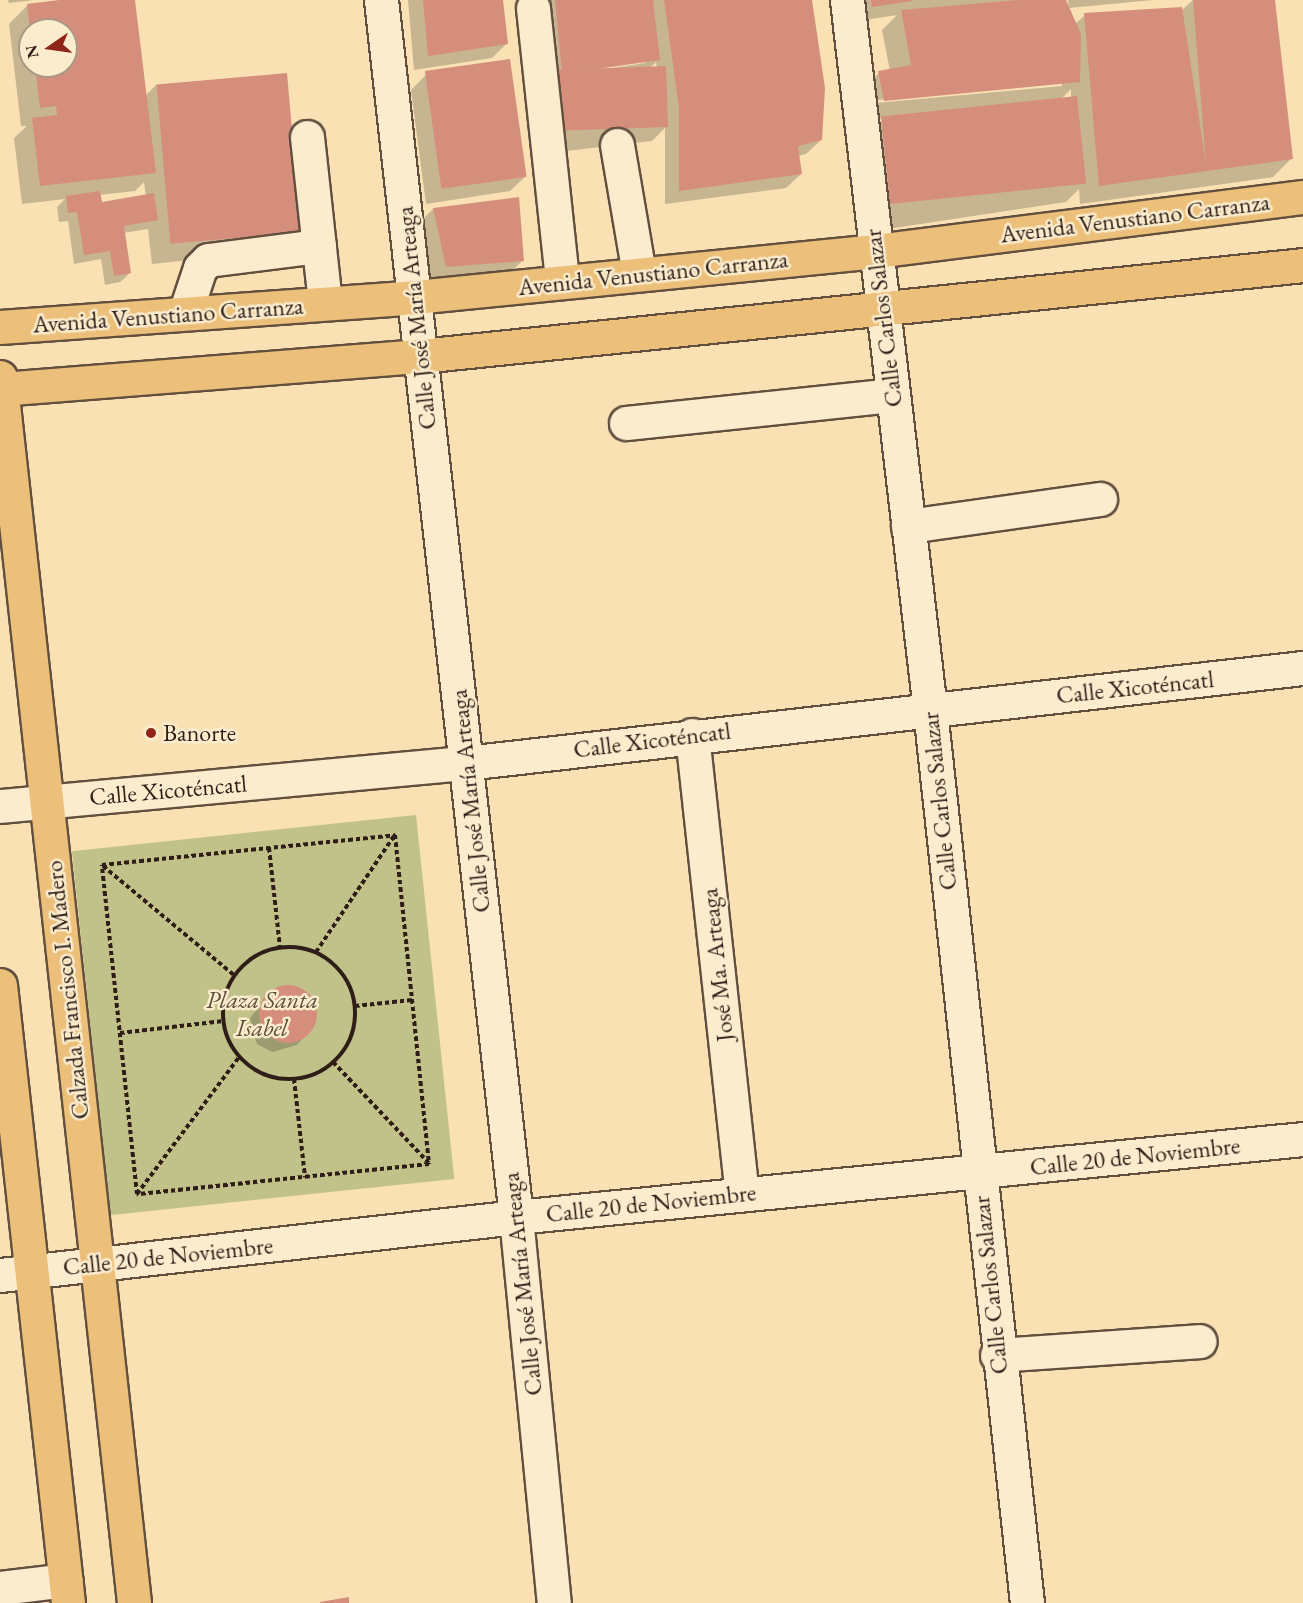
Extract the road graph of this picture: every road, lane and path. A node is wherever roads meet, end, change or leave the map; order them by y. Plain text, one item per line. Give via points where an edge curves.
1 (381, 0) edge
2 (847, 0) edge
3 (533, 8) dead end
4 (307, 137) dead end
5 (618, 145) dead end
6 (1303, 197) edge
7 (319, 246) junction
8 (875, 251) junction
9 (1303, 265) edge
10 (639, 274) junction
11 (562, 281) junction
12 (415, 297) junction
13 (325, 303) junction
14 (882, 308) junction
15 (185, 314) junction
16 (0, 327) edge
17 (420, 356) junction
18 (0, 385) edge
19 (892, 395) junction
20 (627, 423) dead end
21 (1100, 499) dead end
22 (908, 526) junction
23 (1303, 668) edge
24 (930, 710) junction
25 (692, 735) junction
26 (466, 763) junction
27 (47, 801) junction
28 (0, 806) edge
29 (395, 835) junction
30 (269, 848) junction
31 (102, 866) junction
32 (280, 946) junction
33 (316, 952) junction
34 (234, 975) junction
35 (0, 985) edge
36 (412, 1000) junction
37 (355, 1006) junction
38 (223, 1021) junction
39 (120, 1033) junction
40 (239, 1057) junction
41 (333, 1062) junction
42 (294, 1079) junction
43 (1303, 1139) edge
44 (429, 1164) junction
45 (980, 1172) junction
46 (305, 1177) junction
47 (137, 1194) junction
48 (742, 1194) junction
49 (516, 1217) junction
50 (98, 1265) junction
51 (16, 1273) edge
52 (1200, 1341) dead end
53 (998, 1355) junction
54 (0, 1588) edge
55 (67, 1592) edge
56 (134, 1603) edge
57 (554, 1603) edge
58 (1027, 1603) edge

1 - 12 street, Calle José María Arteaga
2 - 8 street, Calle Carlos Salazar
3 - 11 street
4 - 7 street
5 - 10 street
6 - 8 main road, Avenida Venustiano Carranza
7 - 13 street
7 - 15 street via 208,260 200,268
8 - 10 main road, Avenida Venustiano Carranza
8 - 14 street, Calle Carlos Salazar
9 - 14 main road
10 - 11 main road, Avenida Venustiano Carranza
11 - 12 main road, Avenida Venustiano Carranza
12 - 13 main road, Avenida Venustiano Carranza
12 - 17 street, Calle José María Arteaga
13 - 15 main road, Avenida Venustiano Carranza
14 - 17 main road
14 - 19 street, Calle Carlos Salazar
15 - 16 main road, Avenida Venustiano Carranza
17 - 18 main road
17 - 26 street, Calle José María Arteaga
18 - 27 main road, Calzada Francisco I. Madero
19 - 20 street
19 - 22 street, Calle Carlos Salazar
21 - 22 street
22 - 24 street, Calle Carlos Salazar
23 - 24 street, Calle Xicoténcatl
24 - 25 street, Calle Xicoténcatl
24 - 45 street, Calle Carlos Salazar
25 - 26 street, Calle Xicoténcatl
25 - 48 street, José Ma. Arteaga
26 - 27 street, Calle Xicoténcatl
26 - 49 street, Calle José María Arteaga
27 - 28 street, Calle Xicoténcatl
27 - 50 main road, Calzada Francisco I. Madero
29 - 30 path
29 - 33 path
29 - 36 path
30 - 31 path
30 - 32 path
31 - 34 path
31 - 39 path
32 - 33 path
32 - 34 path via 247,961
33 - 37 path via 342,974
34 - 38 path via 226,989
35 - 51 main road
36 - 37 path
36 - 44 path
37 - 41 path via 354,1027
38 - 39 path
38 - 40 path
39 - 47 path
40 - 42 path via 255,1070
40 - 47 path
41 - 42 path via 315,1074
41 - 44 path
42 - 46 path
43 - 45 street, Calle 20 de Noviembre
44 - 46 path
45 - 48 street, Calle 20 de Noviembre
45 - 53 street, Calle Carlos Salazar
46 - 47 path
48 - 49 street, Calle 20 de Noviembre
49 - 50 street, Calle 20 de Noviembre
49 - 57 street, Calle José María Arteaga
50 - 51 street, Calle 20 de Noviembre
50 - 56 main road, Calzada Francisco I. Madero
51 - 55 main road
52 - 53 street
53 - 58 street, Calle Carlos Salazar
54 - 55 street

